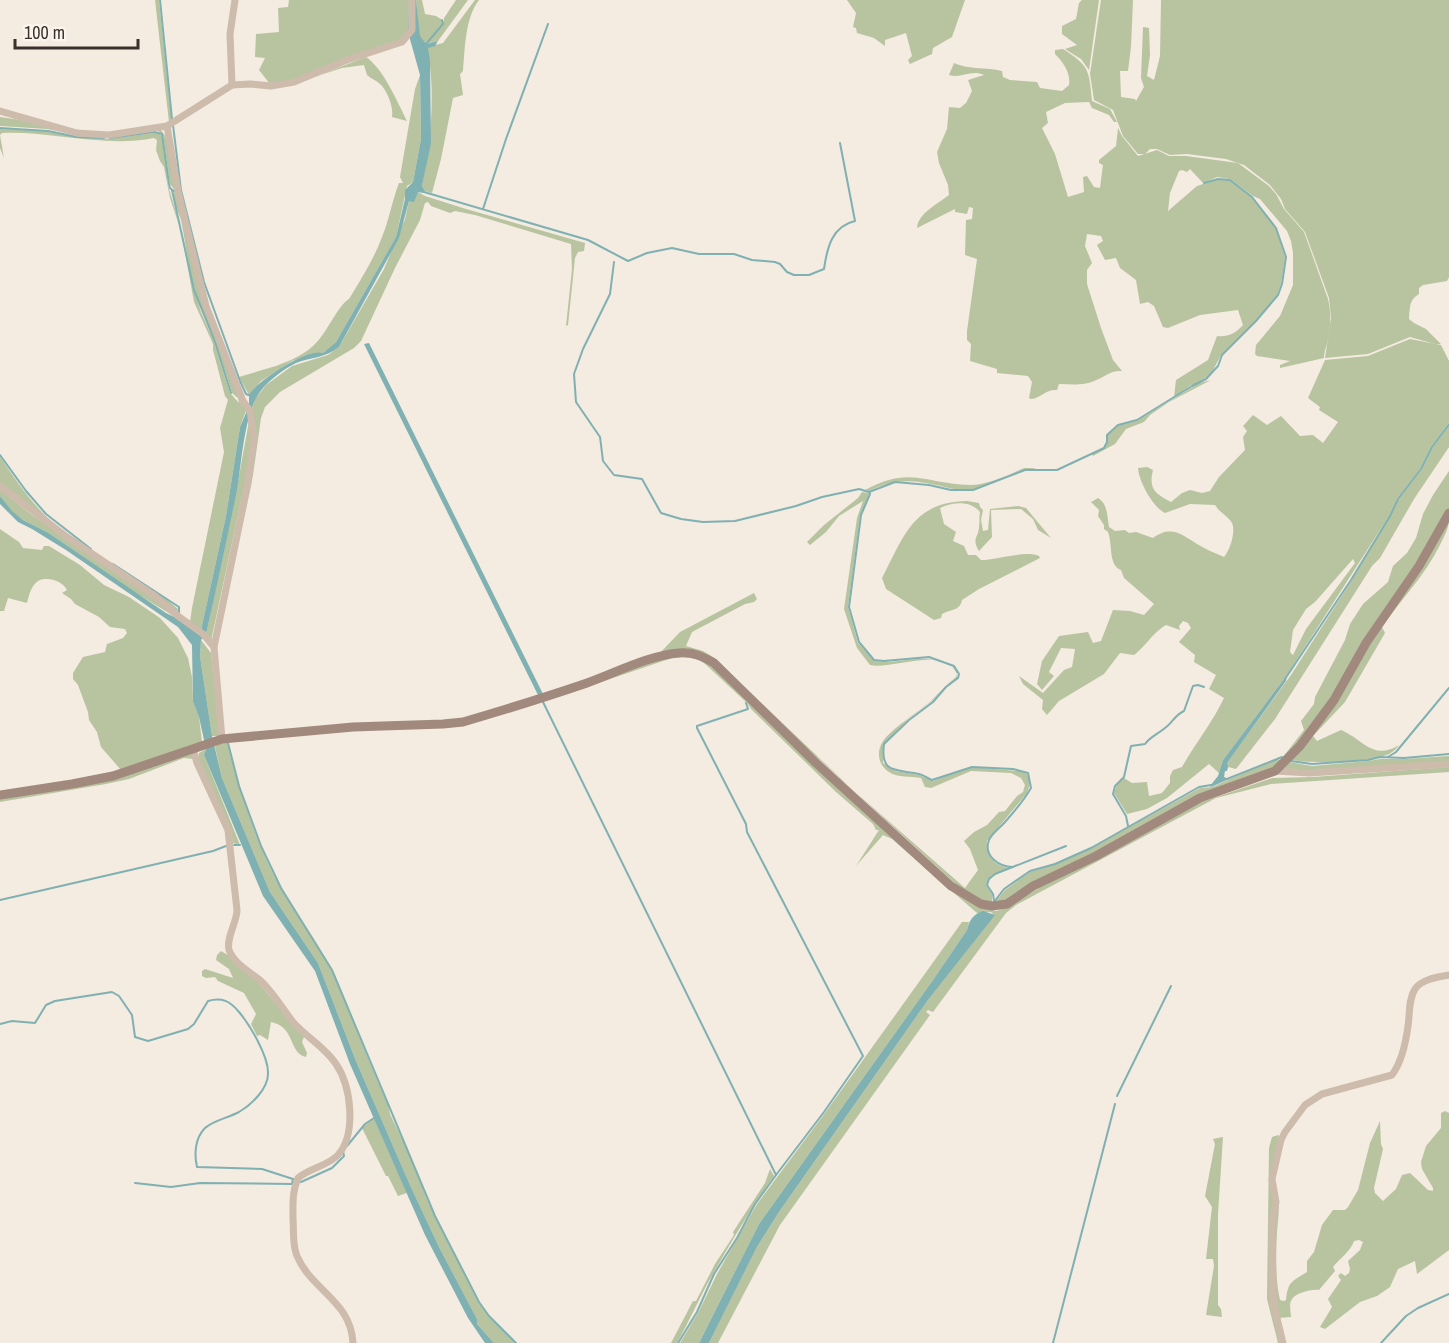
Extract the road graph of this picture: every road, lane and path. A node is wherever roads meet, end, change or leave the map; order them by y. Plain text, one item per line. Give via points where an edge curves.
1 (235, 0) edge
2 (412, 0) edge
3 (232, 85) junction
4 (0, 111) edge
5 (167, 126) junction
6 (0, 486) edge
7 (1449, 513) edge
8 (214, 647) junction
9 (221, 740) junction
10 (193, 748) junction
11 (1449, 764) edge
12 (1275, 771) junction
13 (0, 795) edge
14 (1449, 975) edge
15 (353, 1343) edge
16 (1283, 1343) edge

1 - 3 street via 230,34
2 - 3 street via 412,30 402,42 294,82
3 - 5 street
4 - 5 street via 77,133 109,135
5 - 8 street via 178,191 206,306 250,411 254,438
6 - 8 street via 155,596
7 - 12 street via 1334,700 1300,746
8 - 9 street
9 - 10 street
9 - 12 street via 353,727 463,722 654,658 691,652 714,663 951,886 966,897 992,906 1007,904 1200,798
10 - 13 street via 113,776
10 - 15 street via 228,830 237,910 230,952 306,1036 336,1062 345,1082 351,1112 344,1142 337,1156 298,1178 293,1201 294,1246 308,1274 344,1312
11 - 12 street via 1309,773
14 - 16 street via 1429,980 1414,990 1408,1028 1392,1075 1322,1094 1305,1105 1285,1132 1272,1179 1276,1202 1272,1222 1274,1306

